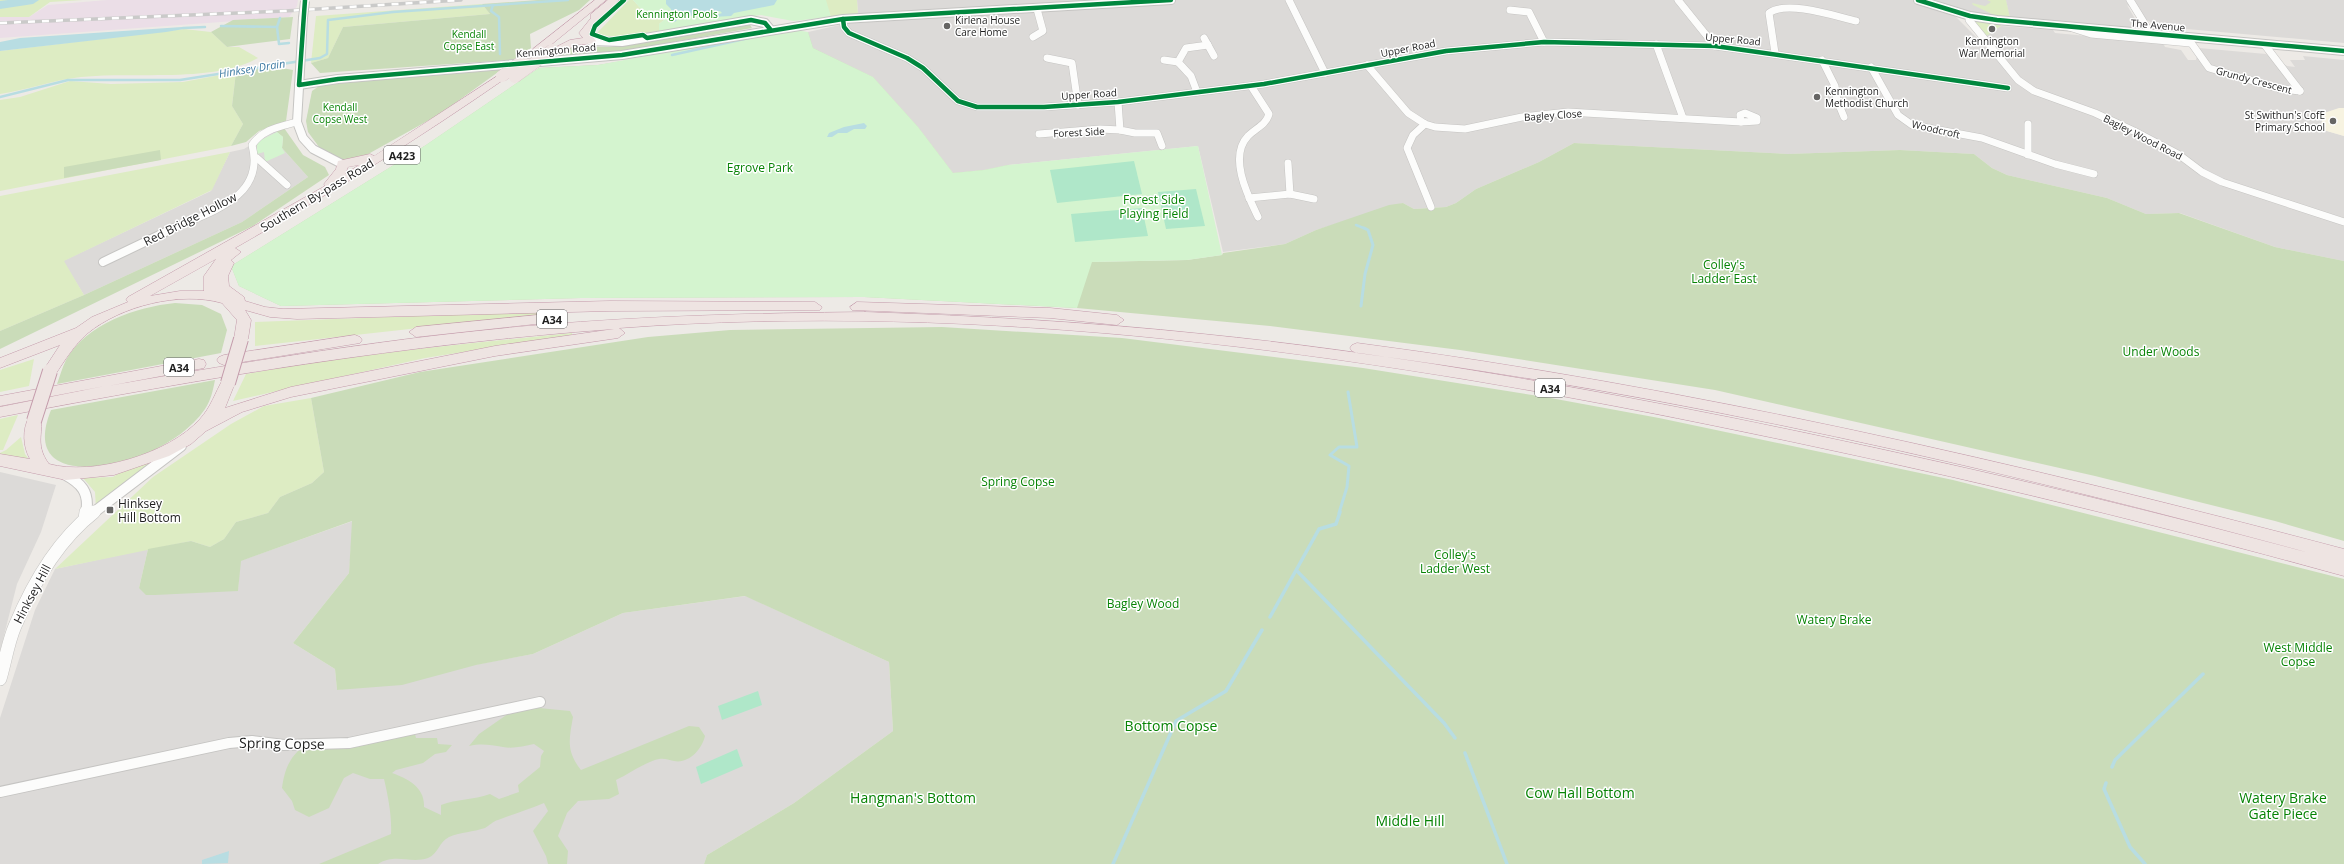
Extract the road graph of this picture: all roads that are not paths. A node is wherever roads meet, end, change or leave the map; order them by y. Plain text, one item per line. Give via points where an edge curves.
1 (614, 0) edge
2 (1172, 0) edge
3 (1289, 0) edge
4 (1678, 0) edge
5 (1918, 0) edge
6 (2130, 0) edge
7 (305, 1) edge
8 (603, 4) edge
9 (1037, 9) junction
10 (1510, 10) dead end
11 (1970, 16) junction
12 (843, 19) junction
13 (1856, 22) dead end
14 (2068, 27) junction
15 (770, 30) junction
16 (2151, 34) junction
17 (1033, 37) dead end
18 (1204, 38) dead end
19 (2188, 40) junction
20 (591, 41) junction
21 (1544, 42) junction
22 (1208, 44) junction
23 (1656, 44) junction
24 (2264, 44) junction
25 (1715, 46) junction
26 (555, 50) junction
27 (2344, 51) edge
28 (1776, 53) junction
29 (1214, 56) dead end
30 (1047, 58) dead end
31 (1164, 60) dead end
32 (1822, 60) junction
33 (1178, 62) junction
34 (1367, 65) junction
35 (1871, 67) junction
36 (1325, 73) junction
37 (299, 85) junction
38 (1251, 86) junction
39 (2008, 88) dead end
40 (1197, 92) junction
41 (1118, 102) junction
42 (1078, 105) junction
43 (1844, 117) dead end
44 (1683, 118) junction
45 (298, 122) junction
46 (1741, 122) dead end
47 (1425, 124) junction
48 (2028, 124) dead end
49 (1120, 130) junction
50 (1039, 134) dead end
51 (408, 140) junction
52 (1162, 146) dead end
53 (2028, 155) junction
54 (256, 158) junction
55 (1288, 163) dead end
56 (342, 164) junction
57 (2094, 174) dead end
58 (287, 185) dead end
59 (1290, 194) junction
60 (1249, 198) junction
61 (1314, 199) dead end
62 (1432, 206) dead end
63 (299, 207) junction
64 (1258, 217) dead end
65 (2344, 222) edge
66 (251, 244) junction
67 (103, 262) dead end
68 (213, 296) junction
69 (227, 300) junction
70 (250, 307) junction
71 (743, 313) junction
72 (101, 319) junction
73 (84, 329) junction
74 (0, 363) edge
75 (0, 401) edge
76 (0, 412) edge
77 (198, 431) junction
78 (0, 460) edge
79 (44, 469) junction
80 (64, 474) junction
81 (85, 519) junction
82 (2344, 556) edge
83 (2344, 569) edge
84 (0, 679) edge
85 (540, 702) dead end
86 (0, 792) edge

1 - 8 highway, Southern By-pass Road / A423
2 - 9 street, Kennington Road
3 - 36 street
4 - 25 street
5 - 11 street
6 - 16 street
7 - 37 street, bridge
8 - 20 highway via 584,34
8 - 26 highway, Southern By-pass Road / A423
8 - 51 highway, Southern By-pass Road / A423, bridge via 592,8 537,51
9 - 12 street, Kennington Road
9 - 17 street via 1043,31
10 - 21 street via 1529,12
11 - 14 street, The Avenue
11 - 65 street, Bagley Wood Road via 1978,32 2018,80 2034,91 2095,113 2138,133 2178,154 2202,172 2222,182
12 - 15 street, Kennington Road
12 - 42 street, Upper Road via 844,27 849,33 907,58 923,68 958,101 965,104 1014,107
13 - 28 street via 1798,5 1776,5 1769,13
14 - 16 street, The Avenue
14 - 19 street via 2091,34
15 - 20 street via 765,23 750,20 622,42
15 - 37 street, Kennington Road via 622,55 338,79
16 - 19 street, The Avenue
18 - 22 street
19 - 24 street, The Avenue
19 - 24 street, Grundy Crescent via 2209,68 2280,89 2300,91
20 - 26 highway via 574,42
21 - 23 street, Upper Road
21 - 34 street, Upper Road via 1446,51
22 - 29 street
22 - 33 street via 1186,48
23 - 25 street, Upper Road
23 - 44 street
24 - 27 street, The Avenue
25 - 28 street, Upper Road
26 - 66 highway, Southern By-pass Road / A423, bridge via 398,157
28 - 32 street, Upper Road
30 - 42 street via 1072,63
31 - 33 street
32 - 35 street, Upper Road
32 - 43 street via 1835,86
33 - 40 street via 1190,76
34 - 36 street, Upper Road
34 - 47 street, Bagley Close via 1408,113
35 - 39 street, Upper Road
35 - 53 street, Woodcroft via 1898,116 1904,121 1923,128 1982,138
36 - 38 street, Upper Road
37 - 45 street
38 - 40 street, Upper Road
38 - 60 street via 1267,106 1269,115 1265,122 1248,136 1242,146 1240,162
40 - 41 street, Upper Road
41 - 42 street, Upper Road
41 - 49 street, Forest Side via 1122,124
44 - 46 street, Bagley Close
44 - 47 street, Bagley Close via 1568,112 1522,117 1465,129 1448,129
45 - 54 street, Red Bridge Hollow via 272,128 256,137 252,145
45 - 56 street via 300,136 312,149
47 - 62 street via 1413,136 1407,148
48 - 53 street
49 - 50 street, Forest Side
49 - 52 street, Forest Side via 1157,133
51 - 56 highway via 363,162
51 - 63 highway, Southern By-pass Road / A423
53 - 57 street, Woodcroft
54 - 58 street
54 - 67 street, Red Bridge Hollow via 249,184 231,201
55 - 59 street
56 - 63 highway via 342,170 334,181
59 - 60 street
59 - 61 street
60 - 64 street
63 - 72 highway, Southern By-pass Road / A423
66 - 68 highway, Southern By-pass Road / A423 via 229,256 216,267 209,279
66 - 70 highway via 226,264 220,280 224,291
68 - 69 highway
68 - 72 highway via 171,296 146,302
69 - 70 highway
69 - 77 highway, bridge via 244,320 241,338 225,395
70 - 71 highway via 270,313 297,314 610,306
71 - 75 highway, A34 via 616,313 427,330 158,370
71 - 76 highway, A34 via 421,341 203,373
71 - 77 highway via 429,362 255,401 237,408
71 - 82 highway, A34 via 898,307 1050,313 1307,341 1502,369 1667,398 1999,467
71 - 83 highway, A34 via 1047,324 1298,350 1508,381 1666,409 1919,462 2171,523
72 - 73 highway
73 - 74 highway
73 - 79 highway, bridge via 65,349 50,371 34,421 31,446
77 - 80 highway via 146,459 121,467
77 - 81 street, Hinksey Hill via 168,457
78 - 79 highway
79 - 80 highway
80 - 81 street via 84,487 88,497
81 - 84 street, Hinksey Hill via 67,536 41,572 14,627
85 - 86 street, Spring Copse via 350,743 230,743

